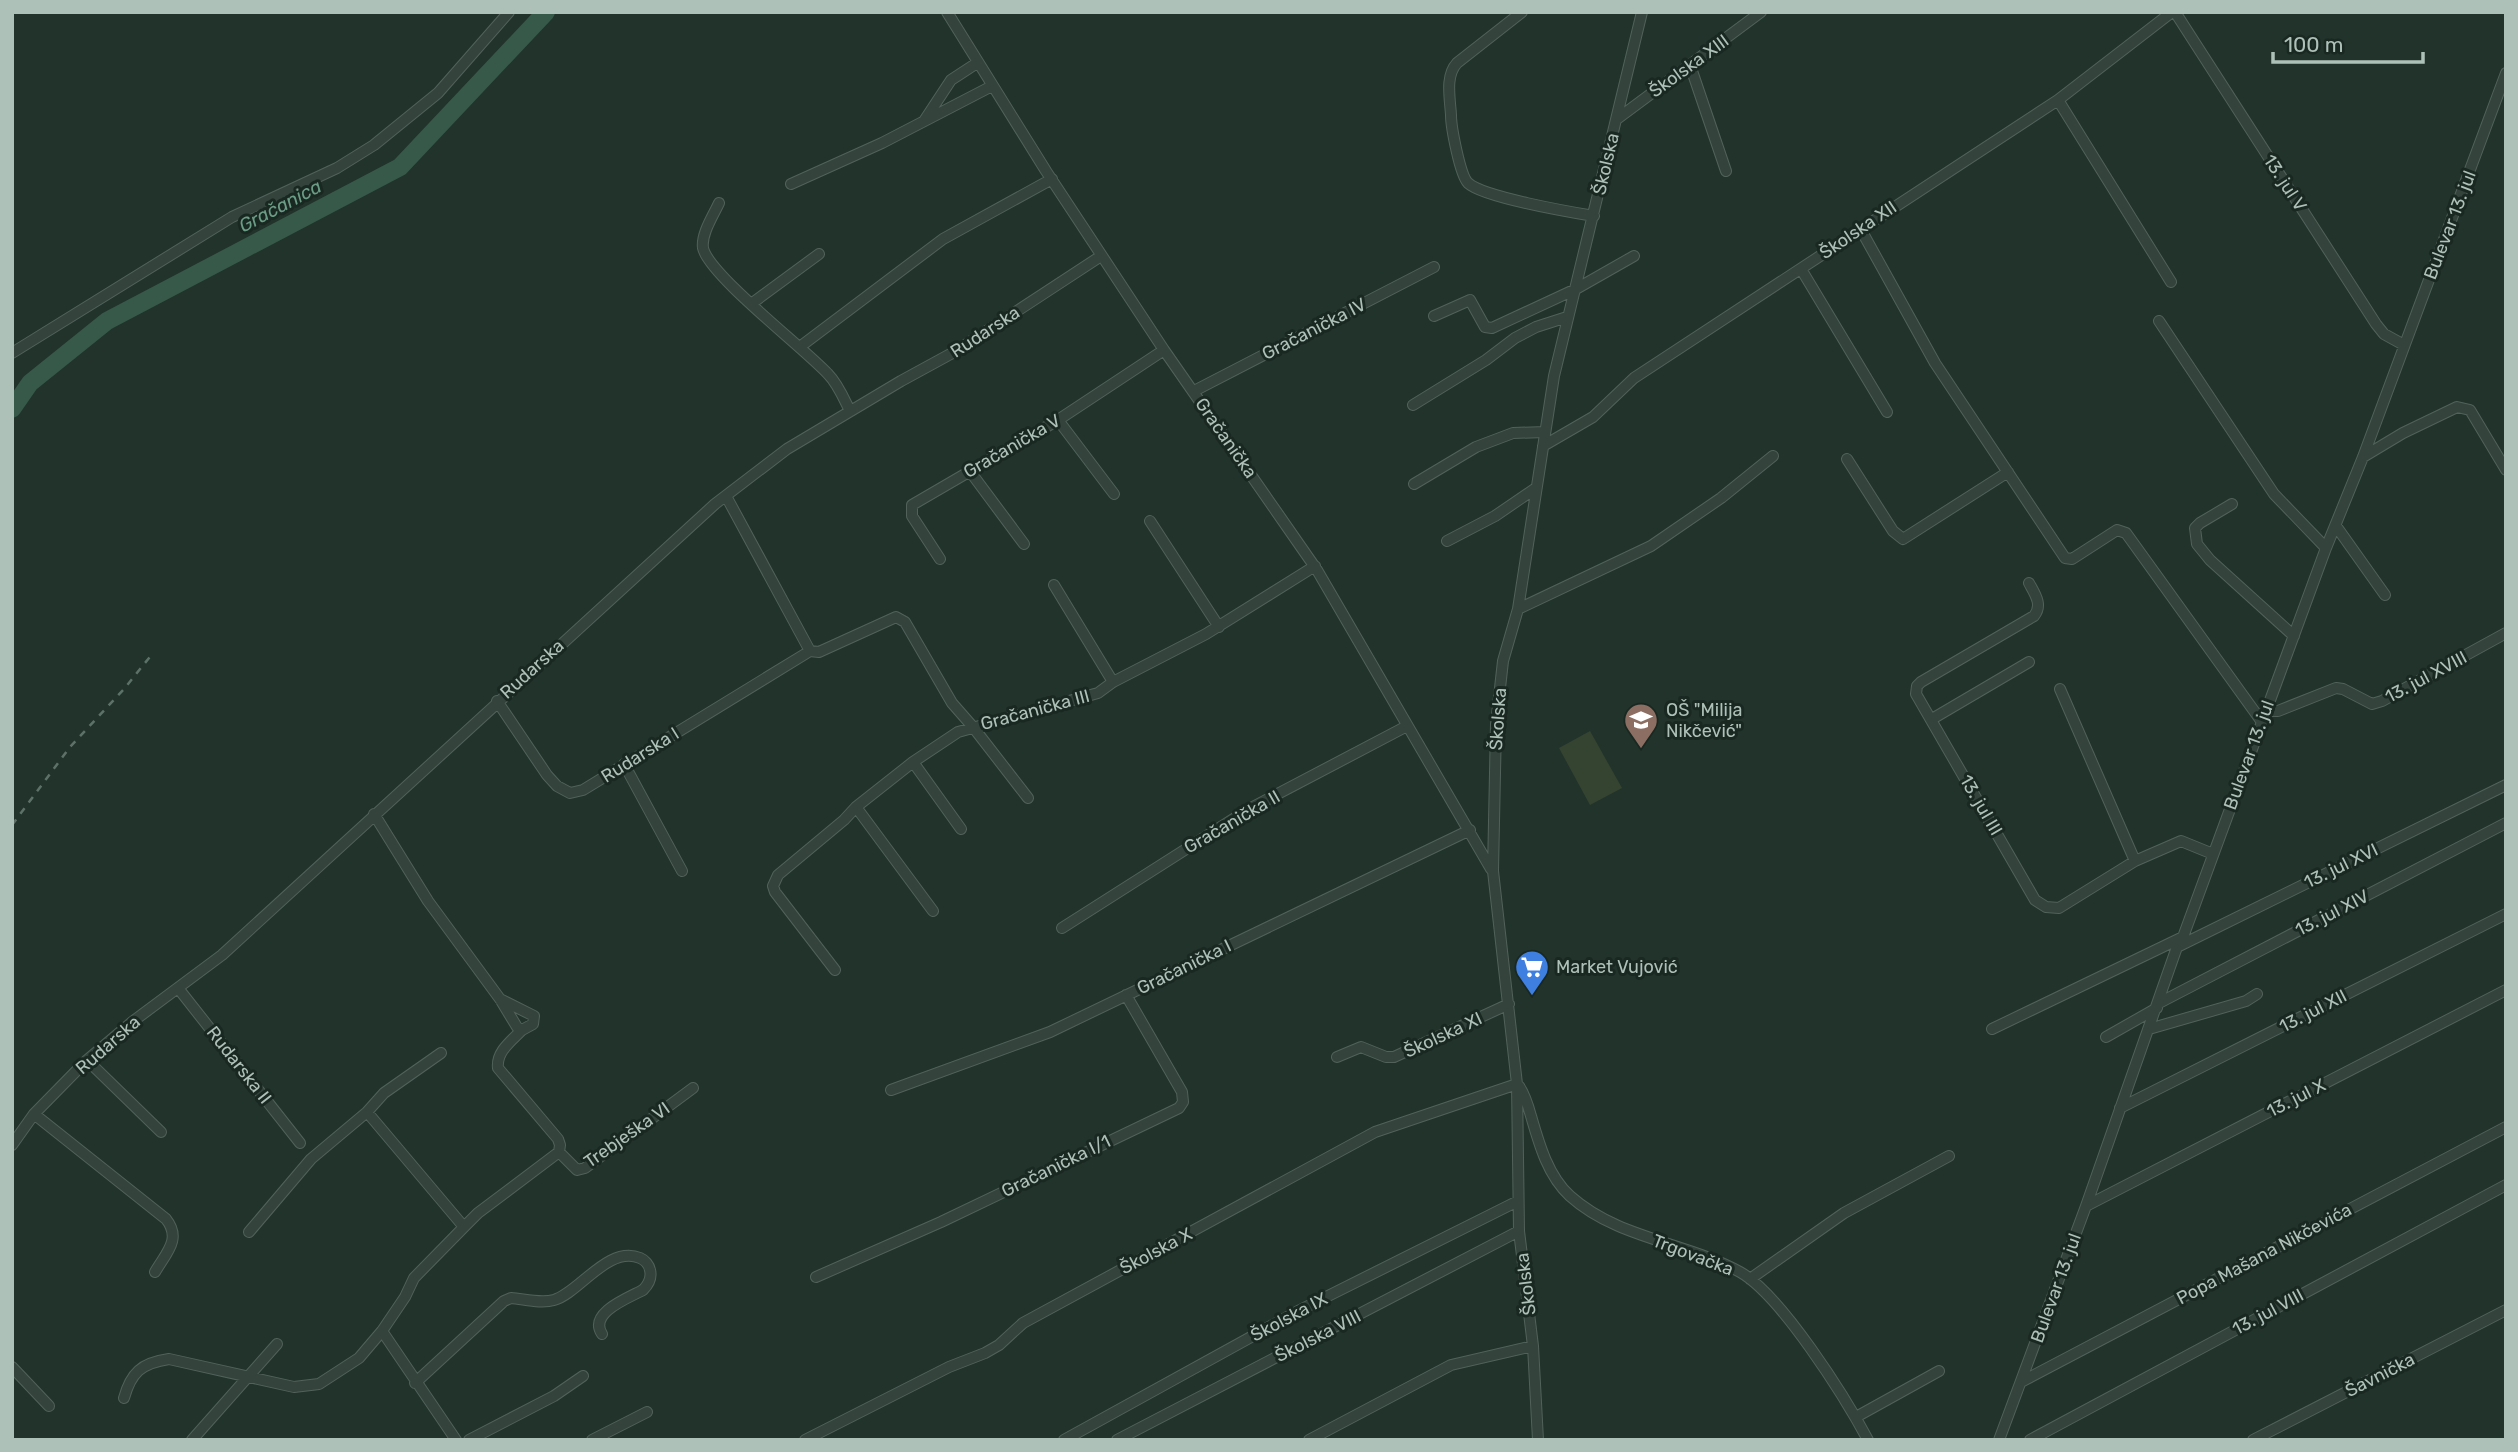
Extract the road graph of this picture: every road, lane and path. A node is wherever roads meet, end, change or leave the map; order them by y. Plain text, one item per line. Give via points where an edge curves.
1 (509, 12) edge
2 (947, 12) edge
3 (1522, 12) edge
4 (1642, 12) edge
5 (1761, 12) edge
6 (2174, 12) edge
7 (977, 62) junction
8 (1690, 65) junction
9 (2506, 73) edge
10 (992, 86) junction
11 (2058, 100) junction
12 (1617, 119) junction
13 (924, 122) junction
14 (1726, 171) dead end
15 (1052, 180) junction
16 (791, 184) dead end
17 (719, 203) dead end
18 (1594, 216) junction
19 (1860, 228) junction
20 (819, 254) dead end
21 (1101, 256) junction
22 (1634, 256) dead end
23 (1434, 267) dead end
24 (1801, 269) junction
25 (2171, 282) dead end
26 (1576, 289) junction
27 (751, 304) junction
28 (1434, 316) dead end
29 (1567, 317) junction
30 (2159, 321) dead end
31 (2404, 345) junction
32 (801, 346) junction
33 (1164, 350) junction
34 (12, 354) edge
35 (1194, 391) junction
36 (1413, 405) dead end
37 (850, 411) junction
38 (1887, 412) dead end
39 (1058, 420) junction
40 (1545, 432) junction
41 (1543, 446) junction
42 (1773, 456) dead end
43 (2363, 457) junction
44 (1847, 459) dead end
45 (969, 470) junction
46 (2506, 470) edge
47 (2008, 472) junction
48 (1414, 484) dead end
49 (1536, 488) junction
50 (1114, 494) dead end
51 (726, 496) junction
52 (2232, 505) dead end
53 (1150, 522) dead end
54 (2336, 526) junction
55 (1447, 541) dead end
56 (1024, 544) dead end
57 (2326, 548) junction
58 (940, 559) dead end
59 (1315, 566) junction
60 (2029, 583) dead end
61 (1054, 585) dead end
62 (2385, 595) dead end
63 (1518, 609) junction
64 (1219, 627) junction
65 (2506, 633) edge
66 (2294, 636) junction
67 (810, 651) junction
68 (2029, 662) dead end
69 (1113, 682) junction
70 (2060, 689) dead end
71 (497, 701) junction
72 (2264, 716) junction
73 (1932, 719) junction
74 (1407, 726) junction
75 (973, 727) junction
76 (913, 762) junction
77 (624, 764) junction
78 (2506, 785) edge
79 (1027, 798) dead end
80 (856, 807) junction
81 (374, 814) junction
82 (2506, 823) edge
83 (961, 829) dead end
84 (1470, 830) junction
85 (2213, 854) junction
86 (2135, 861) junction
87 (682, 871) dead end
88 (1493, 871) junction
89 (933, 911) dead end
90 (2506, 914) edge
91 (1062, 928) dead end
92 (2180, 942) junction
93 (835, 970) dead end
94 (178, 988) junction
95 (2506, 990) edge
96 (2257, 994) dead end
97 (1126, 995) junction
98 (500, 999) junction
99 (1509, 1004) junction
100 (2158, 1005) junction
101 (1992, 1029) dead end
102 (2149, 1029) junction
103 (522, 1030) junction
104 (2106, 1037) dead end
105 (441, 1053) dead end
106 (1337, 1057) dead end
107 (87, 1060) junction
108 (1517, 1084) junction
109 (692, 1088) dead end
110 (891, 1090) dead end
111 (2120, 1108) junction
112 (367, 1112) junction
113 (34, 1114) junction
114 (2506, 1127) edge
115 (161, 1132) dead end
116 (300, 1143) dead end
117 (12, 1145) edge
118 (559, 1152) junction
119 (1949, 1156) dead end
120 (2506, 1185) edge
121 (1518, 1201) junction
122 (2086, 1206) junction
123 (464, 1227) junction
124 (1519, 1231) junction
125 (249, 1232) dead end
126 (155, 1272) dead end
127 (816, 1277) dead end
128 (1750, 1279) junction
129 (2506, 1310) edge
130 (382, 1331) junction
131 (603, 1334) dead end
132 (277, 1344) dead end
133 (1533, 1346) junction
134 (12, 1367) edge
135 (1939, 1371) dead end
136 (583, 1376) dead end
137 (248, 1377) junction
138 (2021, 1382) junction
139 (415, 1383) junction
140 (124, 1398) dead end
141 (50, 1406) dead end
142 (647, 1412) dead end
143 (1856, 1418) junction
144 (192, 1440) edge
145 (456, 1440) edge
146 (469, 1440) edge
147 (592, 1440) edge
148 (806, 1440) edge
149 (1063, 1440) edge
150 (1116, 1440) edge
151 (1309, 1440) edge
152 (1538, 1440) edge
153 (1868, 1440) edge
154 (1999, 1440) edge
155 (2030, 1440) edge
156 (2253, 1440) edge

1 - 34 street via 438,93 374,145 337,168 232,218
2 - 7 street, Gračanička
3 - 18 street via 1449,74 1451,121 1464,175 1469,184 1515,200
4 - 12 street, Školska
5 - 8 street, Školska XIII
6 - 11 street, Školska XII
6 - 31 street, 13. jul V via 2376,324
7 - 10 street, Gračanička
7 - 13 street via 951,80
8 - 12 street, Školska XIII
8 - 14 street
9 - 31 street, Bulevar 13. jul
10 - 13 street
10 - 15 street, Gračanička
11 - 19 street, Školska XII
11 - 25 street
12 - 18 street, Školska
13 - 16 street
15 - 21 street, Gračanička
15 - 32 street via 943,239
17 - 27 street via 702,245 715,269
18 - 26 street, Školska
19 - 24 street, Školska XII
19 - 47 street via 1935,363
20 - 27 street
21 - 33 street, Gračanička
21 - 37 street, Rudarska via 956,351
22 - 26 street
23 - 35 street, Gračanička IV
24 - 38 street
24 - 41 street, Školska XII via 1634,378 1593,417
26 - 28 street via 1489,329 1470,300
26 - 29 street, Školska
27 - 32 street
29 - 36 street via 1515,338
29 - 40 street, Školska
30 - 57 street via 2274,494
31 - 43 street, Bulevar 13. jul
32 - 37 street via 831,376
33 - 35 street, Gračanička
33 - 39 street, Gračanička V
35 - 59 street, Gračanička
37 - 51 street, Rudarska via 787,449
39 - 45 street, Gračanička V
39 - 50 street
40 - 41 street, Školska
40 - 48 street via 1513,433 1476,447
41 - 49 street, Školska
42 - 63 street via 1651,546
43 - 46 street via 2403,433 2463,407 2470,410
43 - 54 street, Bulevar 13. jul
44 - 47 street via 1893,531 1903,539
45 - 56 street
45 - 58 street, Gračanička V via 910,509
47 - 72 street via 2065,558 2073,559 2117,530 2126,533
49 - 55 street
49 - 63 street, Školska
51 - 67 street
51 - 71 street, Rudarska
52 - 66 street via 2194,528 2197,544
53 - 64 street
54 - 57 street, Bulevar 13. jul
54 - 62 street
57 - 66 street, Bulevar 13. jul
59 - 64 street, Gračanička III
59 - 74 street, Gračanička
60 - 73 street, 13. jul III via 2038,601 2034,616 1917,687 1916,694
61 - 69 street
63 - 88 street, Školska via 1503,661 1496,724
64 - 69 street, Gračanička III
65 - 72 street, 13. jul XVIII via 2382,701 2372,704 2336,688
66 - 72 street, Bulevar 13. jul
67 - 75 street, Rudarska I via 819,652 896,617 905,622 951,703
67 - 77 street, Rudarska I
68 - 73 street
69 - 75 street, Gračanička III via 1098,693
70 - 86 street
71 - 77 street, Rudarska I via 547,775 570,793 583,790
71 - 81 street, Rudarska
72 - 85 street, Bulevar 13. jul
73 - 86 street, 13. jul III via 2035,900 2059,908
74 - 84 street, Gračanička
74 - 91 street, Gračanička II via 1249,809
75 - 76 street, Gračanička III via 946,738
75 - 79 street
76 - 80 street, Gračanička III
76 - 83 street
77 - 87 street
78 - 92 street, 13. jul XVI
80 - 89 street
80 - 93 street, Gračanička III via 774,880 775,892
81 - 94 street, Rudarska via 222,955
81 - 98 street via 428,901
82 - 100 street, 13. jul XIV
84 - 88 street, Gračanička
84 - 97 street, Gračanička I
85 - 86 street, 13. jul III via 2181,841
85 - 92 street, Bulevar 13. jul
88 - 99 street, Školska
90 - 111 street, 13. jul XII
92 - 100 street, Bulevar 13. jul
92 - 101 street, 13. jul XVI
94 - 107 street, Rudarska
94 - 116 street, Rudarska II
95 - 122 street, 13. jul X
96 - 102 street
97 - 110 street, Gračanička I via 1050,1032
97 - 127 street, Gračanička I/1 via 1182,1092 1179,1108
98 - 103 street
98 - 103 street via 534,1017 533,1024
99 - 106 street, Školska XI via 1394,1057 1362,1047
99 - 108 street, Školska
100 - 102 street, Bulevar 13. jul
100 - 104 street, 13. jul XIV
102 - 111 street, Bulevar 13. jul
103 - 118 street via 501,1052 498,1068 558,1139
105 - 112 street via 384,1093
107 - 113 street, Rudarska
107 - 115 street
108 - 121 street, Školska
108 - 128 street, Trgovačka via 1552,1174 1568,1194 1585,1208 1640,1235 1718,1262
108 - 148 street, Školska X via 1375,1132 1023,1323 985,1353
109 - 118 street, Trebješka VI via 585,1168 577,1170
111 - 122 street, Bulevar 13. jul
112 - 123 street
112 - 125 street via 311,1159
113 - 117 street, Rudarska
113 - 126 street via 173,1228 175,1238
114 - 138 street, Popa Mašana Nikčevića
118 - 123 street, Trebješka VI
119 - 128 street via 1844,1213
120 - 155 street, 13. jul VIII
121 - 124 street, Školska
121 - 149 street, Školska IX via 1300,1310
122 - 138 street, Bulevar 13. jul
123 - 130 street, Trebješka VI via 414,1278
124 - 133 street, Školska
124 - 150 street, Školska VIII
128 - 143 street, Trgovačka via 1785,1316
129 - 156 street, Šavnička
130 - 137 street, Trebješka VI via 359,1357 319,1384 294,1387
130 - 139 street
131 - 139 street via 598,1321 606,1312 647,1285 650,1271 639,1258 613,1261 553,1301 505,1301
132 - 137 street
133 - 151 street via 1451,1365
133 - 152 street, Školska
134 - 141 street
135 - 143 street
136 - 146 street
137 - 140 street, Trebješka VI via 161,1360 132,1375
137 - 144 street
138 - 154 street, Bulevar 13. jul
139 - 145 street
142 - 147 street
143 - 153 street, Trgovačka

